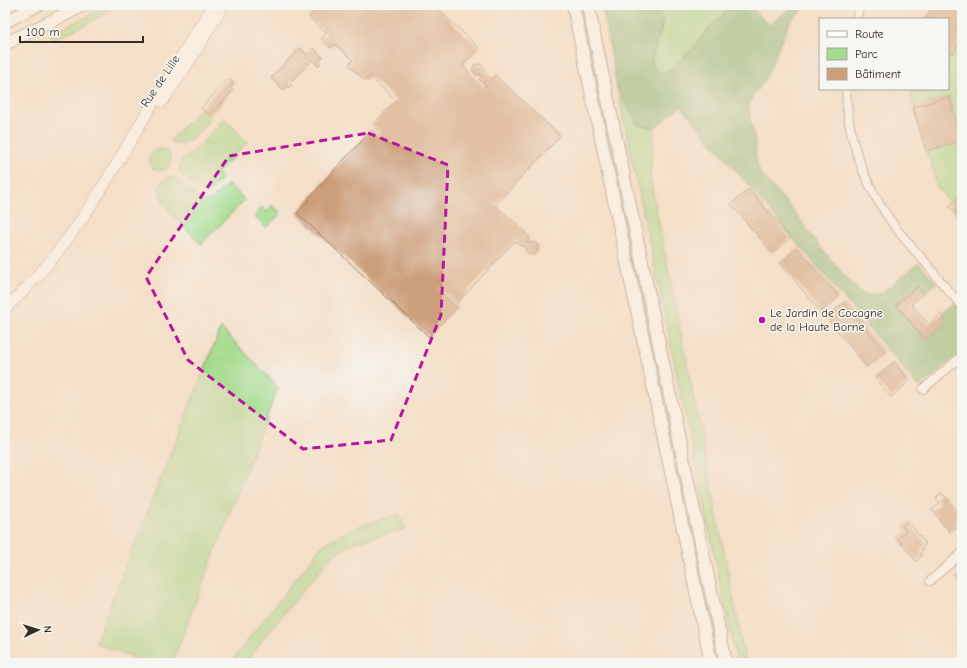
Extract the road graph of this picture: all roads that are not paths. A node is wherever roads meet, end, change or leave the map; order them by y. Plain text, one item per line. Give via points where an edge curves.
1 (38, 5) edge
2 (84, 5) edge
3 (213, 5) edge
4 (223, 5) edge
5 (572, 5) edge
6 (588, 5) edge
7 (591, 5) edge
8 (860, 5) edge
9 (856, 18) edge
10 (5, 22) edge
11 (5, 44) edge
12 (598, 58) junction
13 (846, 90) edge
14 (115, 169) junction
15 (962, 306) edge
16 (5, 309) edge
17 (962, 356) edge
18 (923, 389) dead end
19 (962, 553) edge
20 (930, 581) dead end
21 (711, 663) edge
22 (726, 663) edge

1 - 10 highway
2 - 11 highway
3 - 14 main road, Rue de Lille
4 - 14 main road, Rue de Lille via 187,65
5 - 21 highway
6 - 12 highway
7 - 12 highway
8 - 9 street
12 - 22 highway
13 - 15 street via 854,147 875,196 897,230
14 - 16 main road, Rue de Lille via 86,215 61,248
17 - 18 street
19 - 20 street

